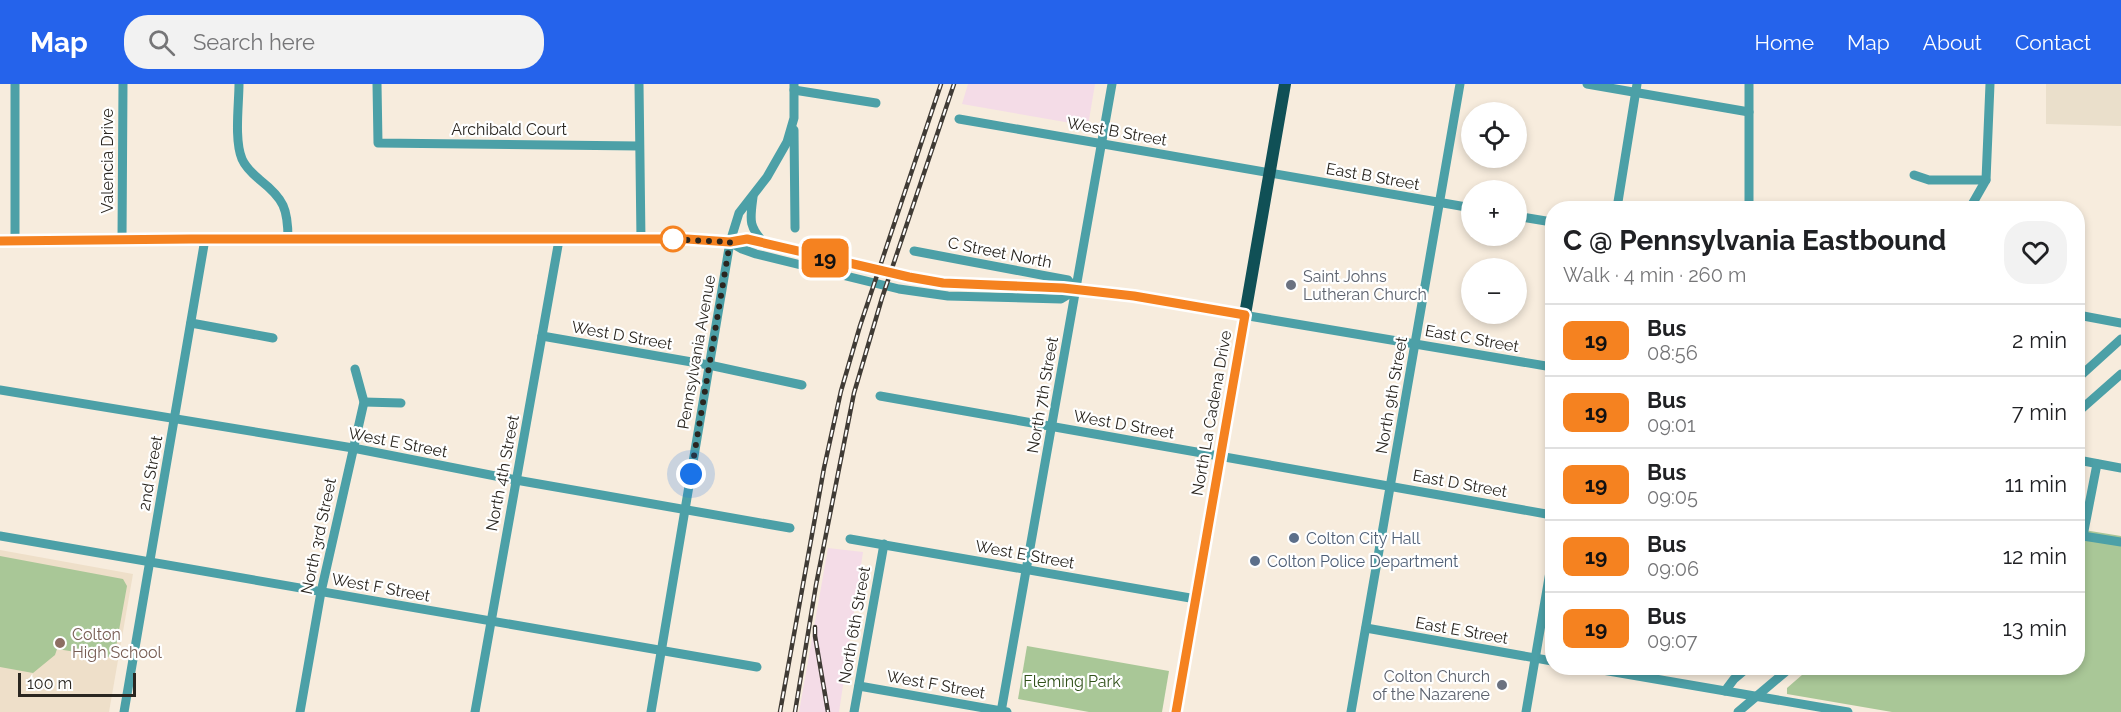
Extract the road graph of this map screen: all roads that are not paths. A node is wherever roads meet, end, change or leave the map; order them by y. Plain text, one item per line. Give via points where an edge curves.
1 (15, 84) edge
2 (123, 84) edge
3 (239, 84) edge
4 (377, 84) edge
5 (639, 84) edge
6 (1112, 84) edge
7 (1285, 84) edge
8 (1460, 84) edge
9 (1587, 84) edge
10 (1749, 84) edge
11 (1990, 84) edge
12 (794, 87) edge
13 (1636, 89) edge
14 (876, 103) dead end
15 (1749, 112) junction
16 (794, 118) junction
17 (959, 120) dead end
18 (1102, 144) junction
19 (639, 146) junction
20 (1270, 173) junction
21 (1914, 175) dead end
22 (1986, 180) junction
23 (753, 194) junction
24 (1618, 201) edge
25 (1749, 201) edge
26 (1974, 201) edge
27 (1439, 202) junction
28 (1461, 206) edge
29 (1527, 218) edge
30 (1545, 221) edge
31 (795, 228) dead end
32 (122, 239) junction
33 (205, 239) junction
34 (288, 239) junction
35 (559, 240) junction
36 (641, 240) junction
37 (0, 241) edge
38 (15, 241) junction
39 (730, 242) junction
40 (765, 244) junction
41 (914, 251) dead end
42 (1076, 290) junction
43 (1245, 315) junction
44 (2085, 316) edge
45 (191, 323) junction
46 (2121, 323) edge
47 (542, 336) junction
48 (273, 338) dead end
49 (2121, 339) edge
50 (1415, 344) junction
51 (709, 365) junction
52 (1545, 366) edge
53 (355, 369) dead end
54 (2085, 372) edge
55 (2121, 374) edge
56 (802, 385) dead end
57 (0, 390) edge
58 (880, 396) dead end
59 (364, 402) junction
60 (401, 403) dead end
61 (2085, 406) edge
62 (175, 420) junction
63 (1052, 427) junction
64 (353, 448) junction
65 (1220, 456) junction
66 (2085, 461) edge
67 (2097, 464) junction
68 (2121, 468) edge
69 (516, 480) junction
70 (1390, 486) junction
71 (685, 510) junction
72 (1545, 514) edge
73 (2085, 526) edge
74 (790, 528) dead end
75 (0, 536) edge
76 (2085, 536) edge
77 (850, 539) dead end
78 (2121, 542) edge
79 (884, 544) junction
80 (150, 562) junction
81 (1026, 570) junction
82 (321, 592) junction
83 (1196, 599) junction
84 (1545, 603) edge
85 (490, 621) junction
86 (1365, 628) junction
87 (661, 650) junction
88 (1536, 658) junction
89 (1545, 660) edge
90 (757, 667) dead end
91 (1632, 675) edge
92 (1739, 675) edge
93 (1782, 675) edge
94 (859, 686) junction
95 (1725, 691) junction
96 (1757, 696) junction
97 (124, 712) edge
98 (300, 712) edge
99 (475, 712) edge
100 (651, 712) edge
101 (854, 712) edge
102 (1003, 712) edge
103 (1176, 712) edge
104 (1351, 712) edge
105 (1526, 712) edge
106 (1738, 712) edge
107 (1848, 712) edge

1 - 38 street
2 - 32 street, Valencia Drive
3 - 34 street via 242,159 280,198 288,219
4 - 19 street, Archibald Court via 378,143
5 - 19 street
6 - 18 street, North 7th Street
7 - 20 main road, North La Cadena Drive
8 - 27 street, North 9th Street
9 - 13 street
10 - 15 street
11 - 22 street
12 - 14 street
12 - 16 street, Pennsylvania Avenue
13 - 15 street
13 - 24 street
15 - 25 street
16 - 23 street, Pennsylvania Avenue via 778,160
16 - 31 street, Pennsylvania Avenue
17 - 18 street, West B Street
18 - 20 street, West B Street
18 - 42 street, North 7th Street
19 - 36 street
20 - 27 street, East B Street
20 - 43 main road, North La Cadena Drive
21 - 22 street via 1929,180
22 - 26 street
23 - 39 street, Pennsylvania Avenue via 740,213
23 - 40 street via 751,221 754,232
27 - 28 street, East B Street
27 - 50 street, North 9th Street
29 - 30 street
32 - 33 street, East C Street
32 - 38 street, East C Street
33 - 34 street, East C Street
33 - 45 street, 2nd Street
34 - 35 street, East C Street
35 - 36 street, East C Street
35 - 47 street, North 4th Street
36 - 39 street, East C Street
37 - 38 street, East C Street
39 - 40 street, East C Street via 747,239
39 - 42 street via 756,254 918,292 977,298 1061,299
39 - 51 street, Pennsylvania Avenue
40 - 42 street, East C Street via 943,283
41 - 42 street, C Street North via 1068,280
42 - 43 street, East C Street
42 - 63 street, North 7th Street
43 - 50 street, East C Street
43 - 65 main road, North La Cadena Drive
44 - 46 street
45 - 48 street
45 - 62 street, 2nd Street
47 - 51 street, West D Street
47 - 69 street, North 4th Street
49 - 54 street
50 - 52 street, East C Street
50 - 70 street, North 9th Street
51 - 56 street, West D Street
51 - 71 street, Pennsylvania Avenue
53 - 59 street, North 3rd Street
55 - 61 street
57 - 62 street, West E Street
58 - 63 street, West D Street
59 - 60 street
59 - 64 street, North 3rd Street
62 - 64 street, West E Street
62 - 80 street, 2nd Street
63 - 65 street, West D Street
63 - 81 street, North 7th Street
64 - 69 street, West E Street
64 - 82 street, North 3rd Street
65 - 70 street, East D Street
65 - 83 main road, North La Cadena Drive
66 - 67 street
67 - 68 street
67 - 73 street
69 - 71 street, West E Street
69 - 85 street, North 4th Street
70 - 72 street, East D Street
70 - 86 street, North 9th Street
71 - 74 street, West E Street
71 - 87 street, Pennsylvania Avenue
75 - 80 street, West F Street
76 - 78 street
77 - 79 street, West E Street
79 - 81 street, West E Street
79 - 94 street, North 6th Street
80 - 82 street, West F Street
80 - 97 street, 2nd Street
81 - 83 street, West E Street
81 - 102 street, North 7th Street
82 - 85 street, West F Street
82 - 98 street, North 3rd Street
83 - 103 main road, North La Cadena Drive
84 - 88 street
85 - 87 street, West F Street
85 - 99 street, North 4th Street
86 - 88 street, East E Street
86 - 104 street, North 9th Street
87 - 90 street, West F Street
87 - 100 street, Pennsylvania Avenue
88 - 89 street, East E Street
88 - 105 street
91 - 95 street
92 - 95 street
93 - 96 street
94 - 101 street, North 6th Street
94 - 102 street, West F Street
95 - 96 street
96 - 106 street
96 - 107 street

